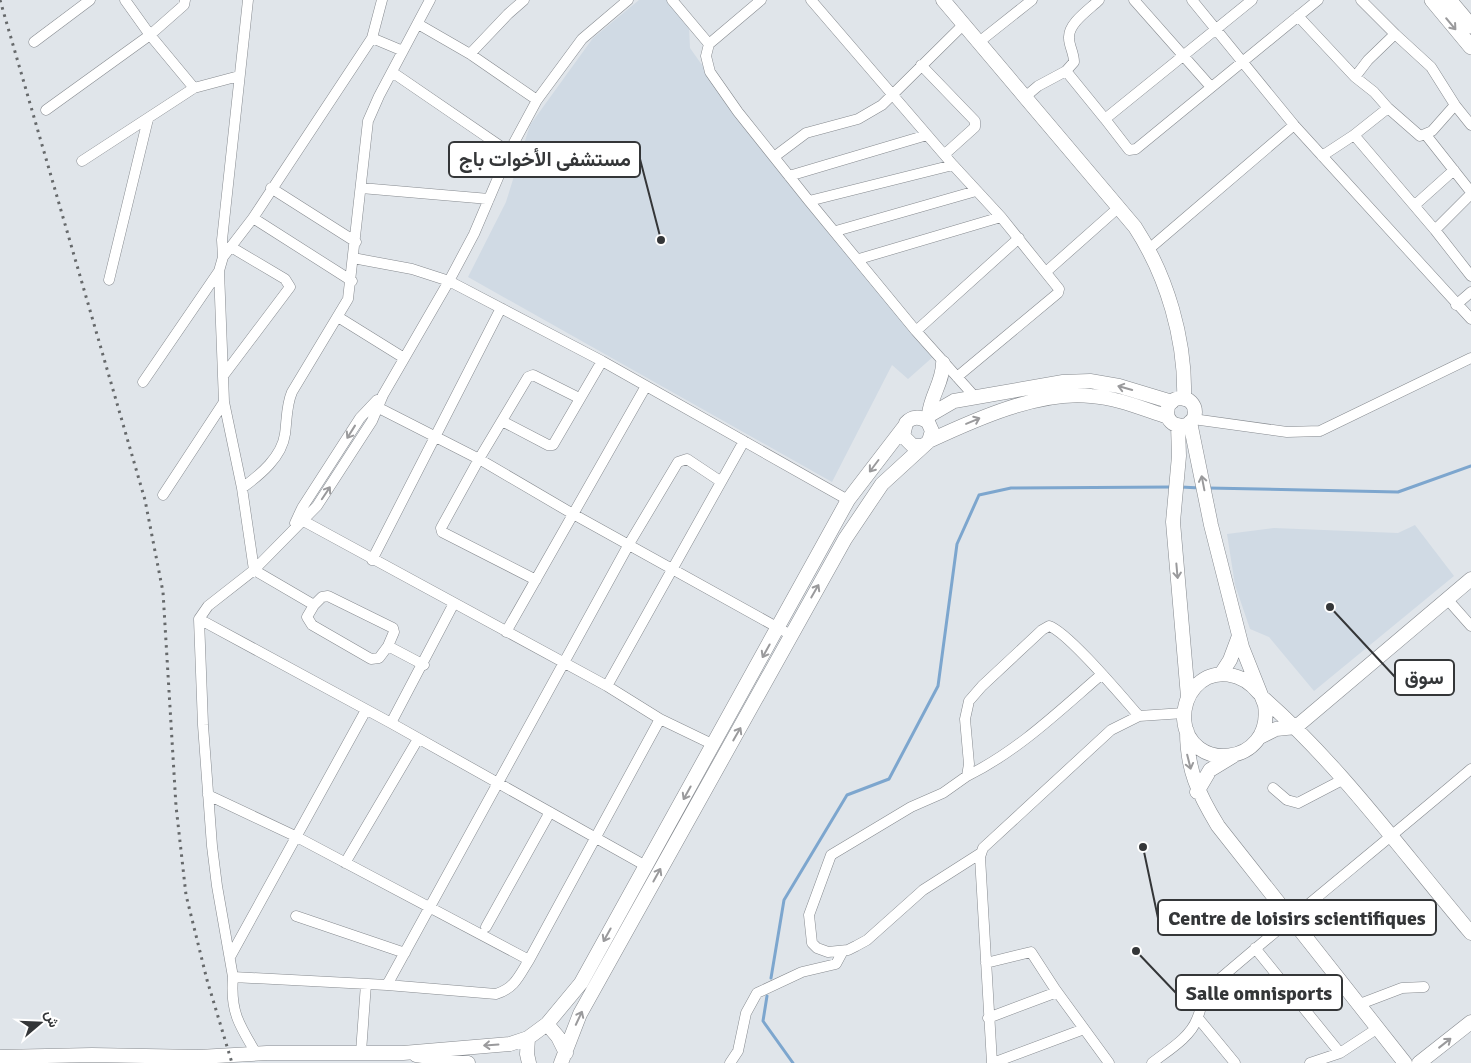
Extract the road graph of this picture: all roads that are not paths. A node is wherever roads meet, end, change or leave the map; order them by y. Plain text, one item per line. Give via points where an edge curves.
1 (90, 0) edge
2 (125, 0) edge
3 (185, 0) edge
4 (248, 0) edge
5 (382, 0) edge
6 (430, 0) edge
7 (524, 0) edge
8 (628, 0) edge
9 (672, 0) edge
10 (761, 0) edge
11 (811, 0) edge
12 (943, 0) edge
13 (1032, 0) edge
14 (1099, 0) edge
15 (1134, 0) edge
16 (1192, 0) edge
17 (1252, 0) edge
18 (1318, 0) edge
19 (1360, 0) edge
20 (1432, 0) edge
21 (1449, 0) edge
22 (1298, 16) junction
23 (418, 24) junction
24 (964, 24) junction
25 (1471, 26) edge
26 (1216, 30) junction
27 (1395, 34) junction
28 (150, 35) junction
29 (372, 38) junction
30 (34, 42) dead end
31 (979, 42) junction
32 (709, 44) junction
33 (1471, 47) edge
34 (403, 52) junction
35 (470, 54) junction
36 (1183, 56) junction
37 (1243, 61) junction
38 (921, 65) junction
39 (1066, 71) junction
40 (392, 72) junction
41 (239, 76) junction
42 (1355, 77) junction
43 (1211, 87) junction
44 (194, 88) junction
45 (893, 94) junction
46 (1025, 97) junction
47 (537, 100) junction
48 (1455, 105) junction
49 (1388, 108) junction
50 (46, 110) dead end
51 (148, 119) junction
52 (1105, 119) junction
53 (1294, 125) junction
54 (1471, 125) edge
55 (927, 134) junction
56 (1354, 135) junction
57 (1426, 135) junction
58 (509, 152) junction
59 (945, 154) junction
60 (774, 156) junction
61 (1322, 156) junction
62 (82, 161) dead end
63 (952, 165) junction
64 (1454, 170) junction
65 (789, 176) junction
66 (272, 188) junction
67 (361, 188) junction
68 (976, 192) junction
69 (1471, 193) edge
70 (489, 199) junction
71 (810, 201) junction
72 (1415, 205) junction
73 (1118, 208) junction
74 (1001, 217) junction
75 (253, 218) junction
76 (1435, 230) junction
77 (836, 232) junction
78 (1019, 238) junction
79 (356, 242) junction
80 (231, 247) junction
81 (1149, 250) junction
82 (223, 257) junction
83 (354, 258) junction
84 (859, 259) junction
85 (219, 270) junction
86 (1047, 271) junction
87 (1471, 276) edge
88 (109, 280) dead end
89 (352, 281) junction
90 (449, 281) junction
91 (1471, 292) edge
92 (1456, 305) junction
93 (501, 308) junction
94 (338, 317) junction
95 (1471, 319) edge
96 (916, 331) junction
97 (404, 358) junction
98 (1471, 358) edge
99 (602, 361) junction
100 (943, 363) junction
101 (223, 376) junction
102 (957, 377) junction
103 (143, 382) dead end
104 (646, 386) junction
105 (975, 397) junction
106 (579, 398) junction
107 (1178, 400) junction
108 (224, 402) junction
109 (376, 406) junction
110 (926, 416) junction
111 (502, 421) junction
112 (1182, 421) junction
113 (904, 427) junction
114 (436, 436) junction
115 (744, 441) junction
116 (926, 444) junction
117 (479, 459) junction
118 (720, 481) junction
119 (242, 488) junction
120 (163, 495) dead end
121 (848, 500) junction
122 (573, 514) junction
123 (300, 519) junction
124 (629, 544) junction
125 (372, 560) junction
126 (674, 569) junction
127 (254, 570) junction
128 (1471, 579) edge
129 (536, 580) junction
130 (1448, 600) junction
131 (314, 605) junction
132 (454, 605) junction
133 (199, 619) junction
134 (1471, 626) edge
135 (779, 627) junction
136 (506, 632) junction
137 (792, 635) junction
138 (1239, 636) junction
139 (388, 646) junction
140 (564, 664) junction
141 (424, 665) junction
142 (1102, 674) junction
143 (1221, 674) junction
144 (606, 686) junction
145 (1260, 695) junction
146 (1188, 697) junction
147 (366, 710) junction
148 (1184, 713) junction
149 (1139, 716) junction
150 (660, 719) junction
151 (391, 723) junction
152 (1296, 727) junction
153 (1187, 731) junction
154 (1260, 737) junction
155 (418, 738) junction
156 (714, 745) junction
157 (1233, 756) junction
158 (1471, 768) edge
159 (966, 776) junction
160 (1344, 779) junction
161 (497, 784) junction
162 (1273, 788) dead end
163 (1198, 792) junction
164 (208, 795) junction
165 (550, 812) junction
166 (295, 836) junction
167 (596, 838) junction
168 (1391, 838) junction
169 (981, 853) junction
170 (345, 863) junction
171 (646, 866) junction
172 (428, 908) junction
173 (296, 916) dead end
174 (1290, 919) junction
175 (486, 927) dead end
176 (1471, 933) edge
177 (1255, 948) junction
178 (843, 951) junction
179 (405, 953) junction
180 (230, 958) junction
181 (529, 960) junction
182 (986, 963) junction
183 (233, 977) junction
184 (366, 984) junction
185 (386, 985) junction
186 (1424, 986) dead end
187 (1056, 992) junction
188 (1360, 1004) junction
189 (988, 1018) junction
190 (1198, 1018) junction
191 (1471, 1022) edge
192 (547, 1024) junction
193 (1378, 1028) junction
194 (1084, 1030) junction
195 (528, 1038) junction
196 (360, 1052) junction
197 (256, 1053) junction
198 (403, 1053) junction
199 (1340, 1053) junction
200 (0, 1057) edge
201 (284, 1058) edge
202 (563, 1058) edge
203 (92, 1059) edge
204 (238, 1063) edge
205 (468, 1063) edge
206 (529, 1063) edge
207 (730, 1063) edge
208 (992, 1063) edge
209 (1109, 1063) edge
210 (1152, 1063) edge
211 (1235, 1063) edge
212 (1310, 1063) edge
213 (1405, 1063) edge
214 (1419, 1063) edge

1 - 30 street
2 - 28 street
3 - 28 street via 184,5
4 - 41 street
5 - 29 street
6 - 23 street
7 - 35 street
8 - 47 street via 582,39
9 - 32 street
10 - 32 street
11 - 45 street
12 - 24 main road
13 - 31 street
14 - 39 street via 1070,30 1074,62
15 - 36 street
16 - 26 street
17 - 26 street
18 - 22 street
19 - 27 street
20 -> 33 highway
21 - 25 highway
22 - 37 street
22 - 42 street
23 - 34 street
23 - 35 street
24 - 31 main road
24 - 38 street
26 - 36 street
26 - 37 street
27 - 42 street
27 - 48 street via 1431,67
28 - 44 street
28 - 50 street
29 - 34 street
29 - 66 street
31 - 46 main road
32 - 60 street via 706,56 710,72
34 - 40 street
35 - 47 street
36 - 43 street
36 - 52 street
37 - 43 street
37 - 53 street
38 - 45 street
38 - 59 street via 975,121 975,127
39 - 46 street via 1043,82
39 - 52 street
40 - 58 street
40 - 67 street via 368,122
41 - 44 street
41 - 82 street
42 - 49 street
43 - 52 street via 1133,151
44 - 51 street
45 - 55 street
45 - 60 street via 882,105 858,119 806,134
46 - 73 main road
47 - 58 street
48 - 54 street
48 - 57 street
49 - 56 street
49 - 57 street via 1417,135
51 - 62 street via 118,135
51 - 88 street
53 - 61 street
53 - 81 street
55 - 59 street
55 - 65 street
56 - 61 street
56 - 72 street
57 - 64 street
58 - 70 street
59 - 63 street
60 - 65 street
61 - 92 street
63 - 68 street
63 - 71 street
64 - 69 street
64 - 72 street
65 - 71 street
66 - 75 street
66 - 79 street
67 - 70 street
67 - 79 street
68 - 74 street
68 - 77 street
69 - 76 street
70 - 90 street
71 - 77 street
72 - 76 street
73 - 81 main road
73 - 86 street
74 - 78 street
74 - 84 street
75 - 80 street
75 - 89 street
76 - 87 street
77 - 84 street
78 - 86 street
78 - 96 street
79 - 83 street
80 - 82 street
80 - 101 street via 285,279 290,287
81 - 107 main road via 1170,301 1184,378
82 - 85 street
83 - 89 street
83 - 90 street via 412,269
84 - 96 street
85 - 101 street
85 - 103 street
86 - 102 street via 1059,289 1058,293
89 - 94 street via 348,299
90 - 93 street
90 - 97 street
91 - 92 street
92 - 95 street
93 - 99 street
93 - 114 street
94 - 97 street
94 - 119 street via 288,401 282,445 265,469
96 - 100 street
97 - 109 street
98 - 112 street via 1320,430 1287,432
99 - 104 street
99 - 106 street
100 - 102 street
100 - 110 main road via 943,376
101 - 108 street
102 - 105 street
104 - 115 street
104 - 122 street
107 -> 105 main road via 1090,381 1063,382
105 - 110 main road via 954,401
106 - 111 street via 531,376
106 - 111 street via 552,445
107 - 112 main road via 1168,409
107 - 112 main road via 1193,406
108 - 119 street
108 - 120 street
109 - 114 street
109 - 123 street via 372,421 349,459 317,506
110 - 113 main road via 913,418
110 - 116 main road via 932,436
111 - 117 street
116 -> 112 main road via 1004,409 1050,398 1089,395 1126,402
138 -> 112 main road via 1211,524 1195,442
112 -> 146 main road via 1172,522
113 - 116 main road via 905,441 913,446
113 -> 121 main road
114 - 117 street
114 - 125 street
115 - 118 street
115 - 121 street
137 -> 116 main road via 867,503 882,484
117 - 122 street
117 - 129 street via 441,530
118 - 124 street via 687,459 680,460
118 - 126 street
119 - 127 street
121 - 135 main road
122 - 124 street
122 - 129 street
123 - 125 street
123 - 127 street
124 - 126 street
124 - 140 street
125 - 132 street
126 - 135 street
126 - 144 street
127 - 131 street
127 - 133 street via 208,606
128 - 130 main road
129 - 136 street
130 - 134 street
130 - 152 main road
131 - 139 street via 328,596 393,628
131 - 139 street via 307,617 312,625 371,659 379,658
132 - 136 street
132 - 141 street
133 - 147 street
133 - 164 street
135 - 137 street
135 -> 156 main road
136 - 140 street
202 -> 137 main road via 580,1014
138 - 143 main road
138 - 145 main road
139 - 141 street
140 - 144 street
140 - 161 street
141 - 151 street
142 - 149 street
142 - 159 street via 1021,744
142 - 159 street via 1055,629 1050,626 1042,630 969,701 965,719 970,764
143 - 145 main road via 1246,680
143 - 146 main road via 1198,684
144 - 150 street
145 - 152 main road
145 - 154 main road via 1266,721
146 - 148 main road
147 - 151 street
147 - 166 street
148 - 149 street
148 - 153 main road
149 - 169 street via 1111,730 989,840
150 - 156 street
150 - 167 street
151 - 155 street
152 - 154 main road via 1276,729
152 - 160 main road
153 - 157 main road via 1206,752
153 -> 163 main road via 1187,755
154 - 157 main road via 1248,749
155 - 161 street
155 - 170 street
156 -> 171 main road
157 - 163 main road via 1210,770
158 - 168 street
159 - 178 street via 943,793 911,807 831,855 808,915 810,938 822,950
160 - 162 street via 1298,803 1287,800
160 - 168 main road
161 - 165 street
161 - 172 street
163 - 174 main road via 1218,826
164 - 166 street
164 - 180 street via 217,886
165 - 167 street
165 - 175 street
166 - 170 street
166 - 180 street
167 - 171 street
167 - 181 street
168 - 174 street
168 - 176 main road
169 - 178 street via 923,890 867,940
169 - 182 street
170 - 172 street
171 -> 192 main road via 581,983
172 - 179 street
172 - 181 street
173 - 179 street
174 - 177 street
174 - 188 main road
177 - 190 street via 1208,989
177 - 199 street
178 - 207 street via 836,964 802,972 757,992 746,1014 738,1051
179 - 185 street
180 - 183 street
181 - 185 street via 514,986 496,994
182 - 187 street via 1031,952
182 - 189 street
183 - 184 street
183 - 197 street via 231,998 235,1017
184 - 185 street
184 - 196 street
186 - 188 street via 1402,988
187 - 189 street
187 - 194 street
188 - 193 main road
189 - 208 street
190 - 210 street via 1191,1030
190 - 211 street
214 -> 191 main road
192 - 195 main road
192 - 202 main road via 558,1037
193 - 199 street
193 - 213 main road
194 - 208 street
194 - 209 street
195 -> 198 main road via 510,1044
195 - 206 main road
196 - 198 main road
196 - 201 main road
197 - 201 main road
197 - 203 main road
198 - 205 main road
199 - 212 street
200 - 203 main road
201 - 204 main road

